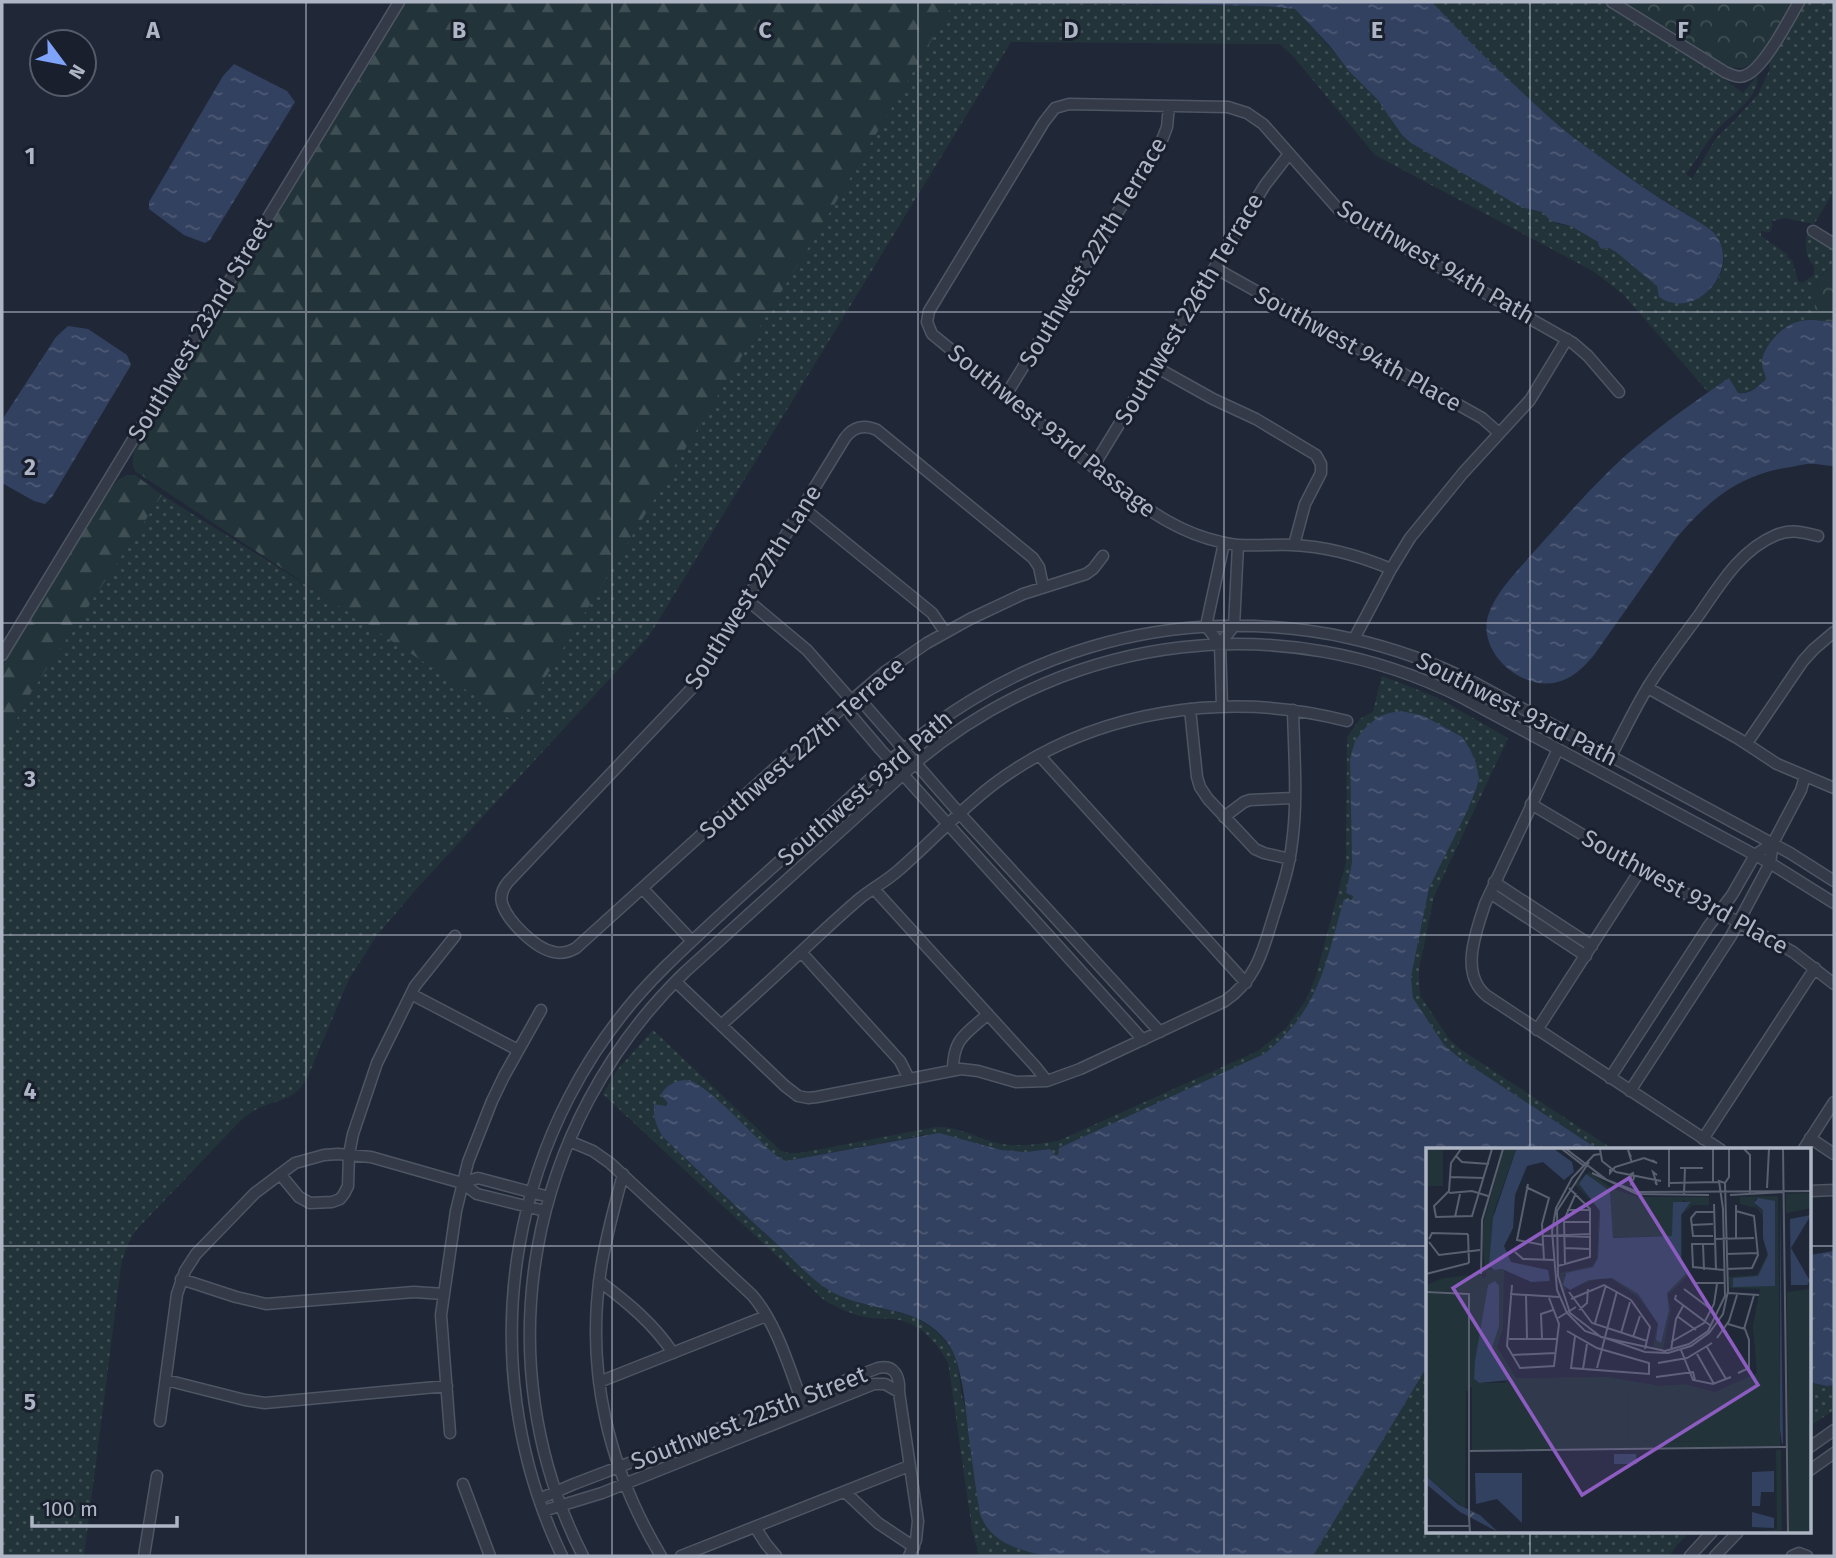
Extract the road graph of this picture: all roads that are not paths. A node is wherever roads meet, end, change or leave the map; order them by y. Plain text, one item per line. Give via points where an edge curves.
1 (399, 2) edge
2 (1612, 2) edge
3 (1799, 2) edge
4 (1168, 106) junction
5 (1289, 154) junction
6 (1813, 231) dead end
7 (1834, 244) edge
8 (1215, 268) junction
9 (927, 321) joint
10 (1567, 339) junction
11 (1154, 366) junction
12 (1619, 392) dead end
13 (1006, 396) junction
14 (1499, 433) junction
15 (1093, 467) junction
16 (802, 507) junction
17 (1818, 536) dead end
18 (1224, 543) junction
19 (1238, 545) junction
20 (1294, 545) junction
21 (1103, 556) dead end
22 (1391, 569) junction
23 (1044, 586) junction
24 (746, 599) junction
25 (1206, 626) junction
26 (1234, 626) junction
27 (945, 632) junction
28 (1834, 632) edge
29 (1354, 639) junction
30 (1220, 644) junction
31 (2, 656) edge
32 (1648, 688) junction
33 (851, 700) junction
34 (1222, 707) junction
35 (1190, 709) junction
36 (1293, 710) junction
37 (1348, 721) dead end
38 (1746, 744) junction
39 (1558, 749) junction
40 (902, 750) junction
41 (1039, 755) junction
42 (1611, 756) junction
43 (890, 761) junction
44 (916, 764) junction
45 (902, 775) junction
46 (1805, 776) junction
47 (1834, 789) edge
48 (1294, 798) junction
49 (1531, 804) junction
50 (960, 814) junction
51 (1224, 817) junction
52 (947, 825) junction
53 (1773, 843) junction
54 (1755, 855) junction
55 (1290, 859) junction
56 (1770, 863) junction
57 (1641, 870) junction
58 (1834, 881) edge
59 (1494, 882) junction
60 (643, 889) junction
61 (874, 889) junction
62 (1490, 893) junction
63 (1834, 903) edge
64 (1720, 913) junction
65 (1738, 922) junction
66 (455, 936) dead end
67 (692, 941) junction
68 (1592, 946) junction
69 (801, 952) junction
70 (558, 953) joint
71 (1586, 956) junction
72 (1815, 968) junction
73 (676, 982) junction
74 (1246, 983) junction
75 (1834, 984) edge
76 (411, 994) junction
77 (541, 1010) dead end
78 (988, 1014) junction
79 (720, 1025) junction
80 (1537, 1030) junction
81 (1160, 1032) junction
82 (1143, 1040) junction
83 (518, 1050) junction
84 (953, 1070) junction
85 (1610, 1077) junction
86 (909, 1079) junction
87 (1047, 1081) junction
88 (1630, 1091) junction
89 (1834, 1102) edge
90 (1810, 1138) junction
91 (1703, 1139) junction
92 (569, 1141) junction
93 (1718, 1148) edge
94 (1804, 1148) edge
95 (349, 1154) junction
96 (1834, 1154) edge
97 (280, 1174) junction
98 (623, 1174) junction
99 (462, 1182) junction
100 (1834, 1190) edge
101 (1812, 1191) edge
102 (531, 1192) junction
103 (549, 1197) junction
104 (527, 1207) junction
105 (545, 1212) junction
106 (181, 1279) junction
107 (599, 1281) junction
108 (444, 1294) junction
109 (766, 1316) junction
110 (673, 1353) junction
111 (166, 1380) junction
112 (599, 1382) junction
113 (447, 1386) junction
114 (899, 1392) junction
115 (801, 1398) junction
116 (805, 1412) junction
117 (160, 1421) dead end
118 (1834, 1430) edge
119 (450, 1433) dead end
120 (1812, 1446) edge
121 (1834, 1453) edge
122 (909, 1466) junction
123 (619, 1468) junction
124 (1812, 1469) edge
125 (157, 1476) dead end
126 (463, 1484) dead end
127 (625, 1484) junction
128 (556, 1491) junction
129 (845, 1492) junction
130 (539, 1499) junction
131 (561, 1506) junction
132 (543, 1511) junction
133 (755, 1527) junction
134 (1710, 1534) edge
135 (1736, 1534) edge
136 (912, 1552) edge
137 (144, 1556) edge
138 (490, 1556) edge
139 (562, 1556) edge
140 (583, 1556) edge
141 (661, 1556) edge
142 (681, 1556) edge
143 (776, 1556) edge
144 (1690, 1556) edge
145 (1715, 1556) edge
146 (1792, 1556) edge
147 (1807, 1556) edge

1 - 31 street, Southwest 232nd Street
2 - 3 street via 1735,76 1746,76 1764,59
4 - 5 street, Southwest 94th Path via 1241,110 1258,120
4 - 9 street, Southwest 94th Path via 1065,104 1055,108 930,308
4 - 13 street, Southwest 227th Terrace via 1162,140
5 - 8 street, Southwest 226th Terrace
5 - 10 street, Southwest 94th Path via 1339,210
6 - 7 street
8 - 11 street, Southwest 226th Terrace
8 - 14 street, Southwest 94th Place via 1482,418
9 - 13 street, Southwest 93rd Passage via 932,334
10 - 12 street, Southwest 94th Path
10 - 14 street via 1534,395
11 - 15 street, Southwest 226th Terrace
11 - 20 street via 1315,453 1321,464 1320,477 1303,509
13 - 15 street, Southwest 93rd Passage
14 - 22 street via 1410,538
15 - 18 street, Southwest 93rd Passage via 1170,524
16 - 23 street, Southwest 227th Lane via 845,438 858,428 870,427 1033,558 1040,566
16 - 24 street, Southwest 227th Lane
16 - 27 street via 932,613
17 - 32 street via 1787,532 1750,552 1731,570
18 - 19 street, Southwest 93rd Passage
18 - 25 street
19 - 20 street, Southwest 93rd Passage
19 - 26 street
20 - 22 street, Southwest 93rd Passage via 1345,553
21 - 23 street, Southwest 227th Terrace via 1086,574
22 - 29 street
23 - 27 street, Southwest 227th Terrace
24 - 33 street via 807,649
24 - 70 street, Southwest 227th Lane via 688,694 503,888 506,910 523,933
25 - 26 street, Southwest 93rd Path
25 - 30 street
25 - 40 street, Southwest 93rd Path via 1115,640 1031,669 969,701
26 - 29 street, Southwest 93rd Path via 1299,629
26 - 30 street
27 - 33 street, Southwest 227th Terrace
28 - 38 street via 1803,661
29 - 42 street, Southwest 93rd Path via 1443,668
30 - 34 street
30 - 39 street, Southwest 93rd Path via 1296,647 1382,665 1440,687
30 - 44 street, Southwest 93rd Path via 1138,654 1062,676 983,715
32 - 38 street
32 - 42 street
33 - 40 street via 864,704
33 - 43 street via 851,715
33 - 60 street, Southwest 227th Terrace
34 - 35 street
34 - 36 street
35 - 41 street via 1127,720
35 - 51 street via 1198,782
36 - 37 street
36 - 48 street
38 - 46 street
39 - 49 street
39 - 54 street, Southwest 93rd Path
40 - 43 street, Southwest 93rd Path
40 - 44 street
41 - 50 street via 994,784
41 - 74 street
42 - 53 street, Southwest 93rd Path
43 - 45 street
43 - 67 street, Southwest 93rd Path
44 - 45 street, Southwest 93rd Path
44 - 50 street
45 - 52 street
45 - 73 street, Southwest 93rd Path
46 - 47 street
46 - 53 street
48 - 51 street via 1250,800
48 - 55 street
49 - 57 street, Southwest 93rd Place
49 - 59 street
50 - 52 street
50 - 81 street
51 - 55 street via 1257,850
52 - 61 street
52 - 82 street
53 - 54 street
53 - 56 street
53 - 58 street, Southwest 93rd Path
54 - 56 street, Southwest 93rd Path
54 - 64 street
55 - 74 street via 1262,954
56 - 63 street, Southwest 93rd Path
56 - 65 street
57 - 64 street, Southwest 93rd Place
57 - 68 street
59 - 62 street
59 - 68 street
60 - 67 street
60 - 70 street, Southwest 227th Terrace via 581,945
61 - 69 street
61 - 78 street
62 - 71 street
62 - 80 street via 1472,955 1476,984
64 - 65 street, Southwest 93rd Place
64 - 85 street
65 - 72 street, Southwest 93rd Place
65 - 88 street
66 - 76 street
67 - 102 street, Southwest 93rd Path via 640,993 597,1049 562,1110
68 - 71 street
69 - 79 street
69 - 86 street via 900,1061
71 - 80 street
72 - 75 street, Southwest 93rd Place
72 - 91 street
73 - 79 street
73 - 92 street, Southwest 93rd Path via 617,1052
74 - 81 street via 1225,1001
76 - 83 street
76 - 95 street via 377,1063
77 - 83 street
78 - 84 street via 958,1042
78 - 87 street
79 - 86 street via 802,1098
80 - 85 street
81 - 82 street
82 - 87 street
83 - 99 street via 496,1091
84 - 86 street
84 - 87 street via 972,1070 1016,1082
85 - 88 street
88 - 91 street
89 - 90 street
90 - 94 street
90 - 96 street
91 - 93 street
92 - 98 street via 597,1154
92 - 103 street, Southwest 93rd Path
95 - 97 street via 295,1163
95 - 97 street via 347,1189 332,1202 306,1201
95 - 99 street
97 - 106 street via 202,1248
98 - 107 street
98 - 109 street via 747,1290
99 - 102 street via 478,1178
99 - 104 street via 477,1194
99 - 108 street
100 - 101 street
102 - 103 street
102 - 104 street, Southwest 93rd Path
103 - 105 street, Southwest 93rd Path
104 - 105 street
104 - 130 street, Southwest 93rd Path via 513,1287 512,1350 519,1419
105 - 128 street, Southwest 93rd Path via 533,1281 530,1343 537,1413
106 - 108 street via 266,1304 414,1292
106 - 111 street
107 - 110 street via 649,1322
107 - 112 street
108 - 113 street via 441,1322
109 - 110 street
109 - 115 street
110 - 112 street
111 - 113 street via 265,1403
111 - 117 street
112 - 123 street
113 - 119 street
114 - 115 street, Southwest 225th Street via 894,1371 882,1367
114 - 116 street, Southwest 225th Street via 877,1383
114 - 122 street
115 - 116 street
115 - 123 street, Southwest 225th Street
116 - 127 street, Southwest 225th Street
118 - 120 street
121 - 124 street
122 - 129 street
122 - 136 street via 918,1521
123 - 127 street
123 - 128 street, Southwest 225th Street
125 - 137 street
126 - 138 street
127 - 131 street, Southwest 225th Street
127 - 141 street
128 - 130 street, Southwest 225th Street
128 - 131 street, Southwest 93rd Path
129 - 133 street
129 - 136 street
130 - 132 street, Southwest 93rd Path
131 - 132 street, Southwest 225th Street
131 - 140 street, Southwest 93rd Path
132 - 139 street, Southwest 93rd Path
133 - 142 street
133 - 143 street
134 - 144 street
135 - 145 street
146 - 147 street

